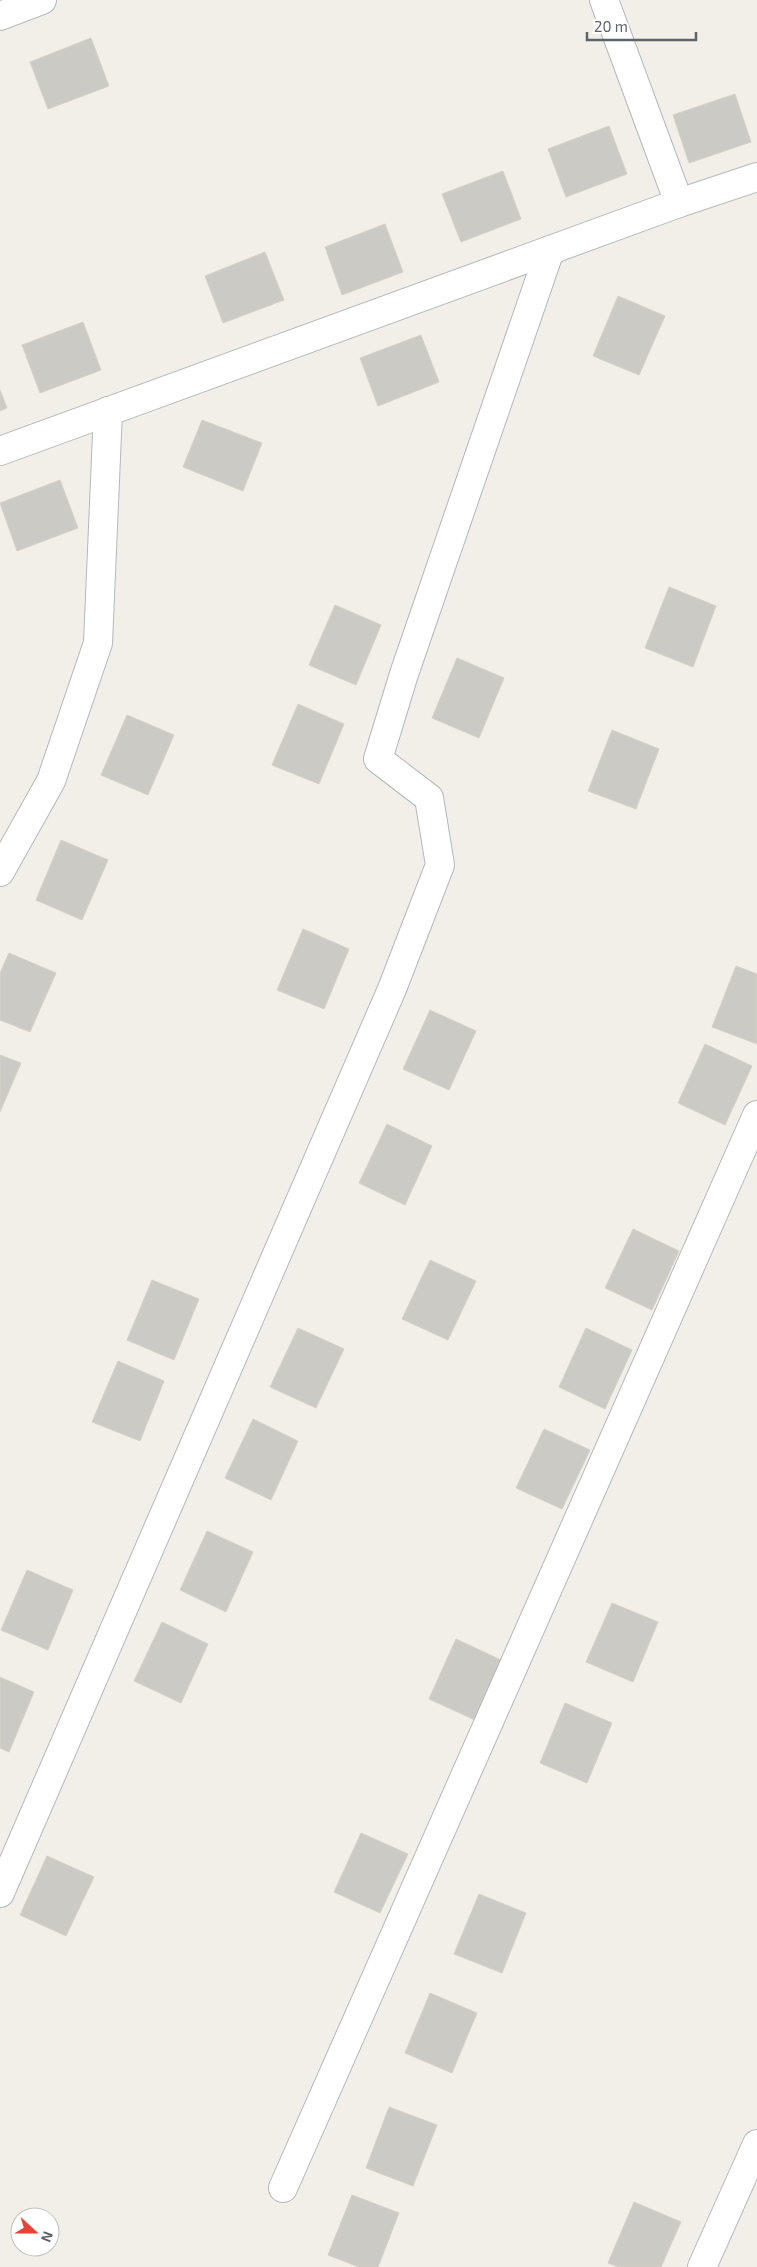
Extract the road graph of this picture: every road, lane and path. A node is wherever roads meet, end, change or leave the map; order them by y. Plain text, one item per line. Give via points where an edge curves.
1 (42, 0) edge
2 (604, 0) edge
3 (0, 16) edge
4 (757, 177) edge
5 (679, 202) junction
6 (550, 250) junction
7 (108, 411) junction
8 (0, 451) edge
9 (0, 872) edge
10 (757, 1115) edge
11 (0, 1893) edge
12 (757, 2144) edge
13 (283, 2188) dead end
14 (702, 2267) edge

1 - 3 street
2 - 5 street
4 - 5 street
5 - 6 street
6 - 7 street
6 - 11 street via 404,674 378,759 429,798 440,865 392,989
7 - 8 street
7 - 9 street via 98,643 51,781
10 - 13 street
12 - 14 street

